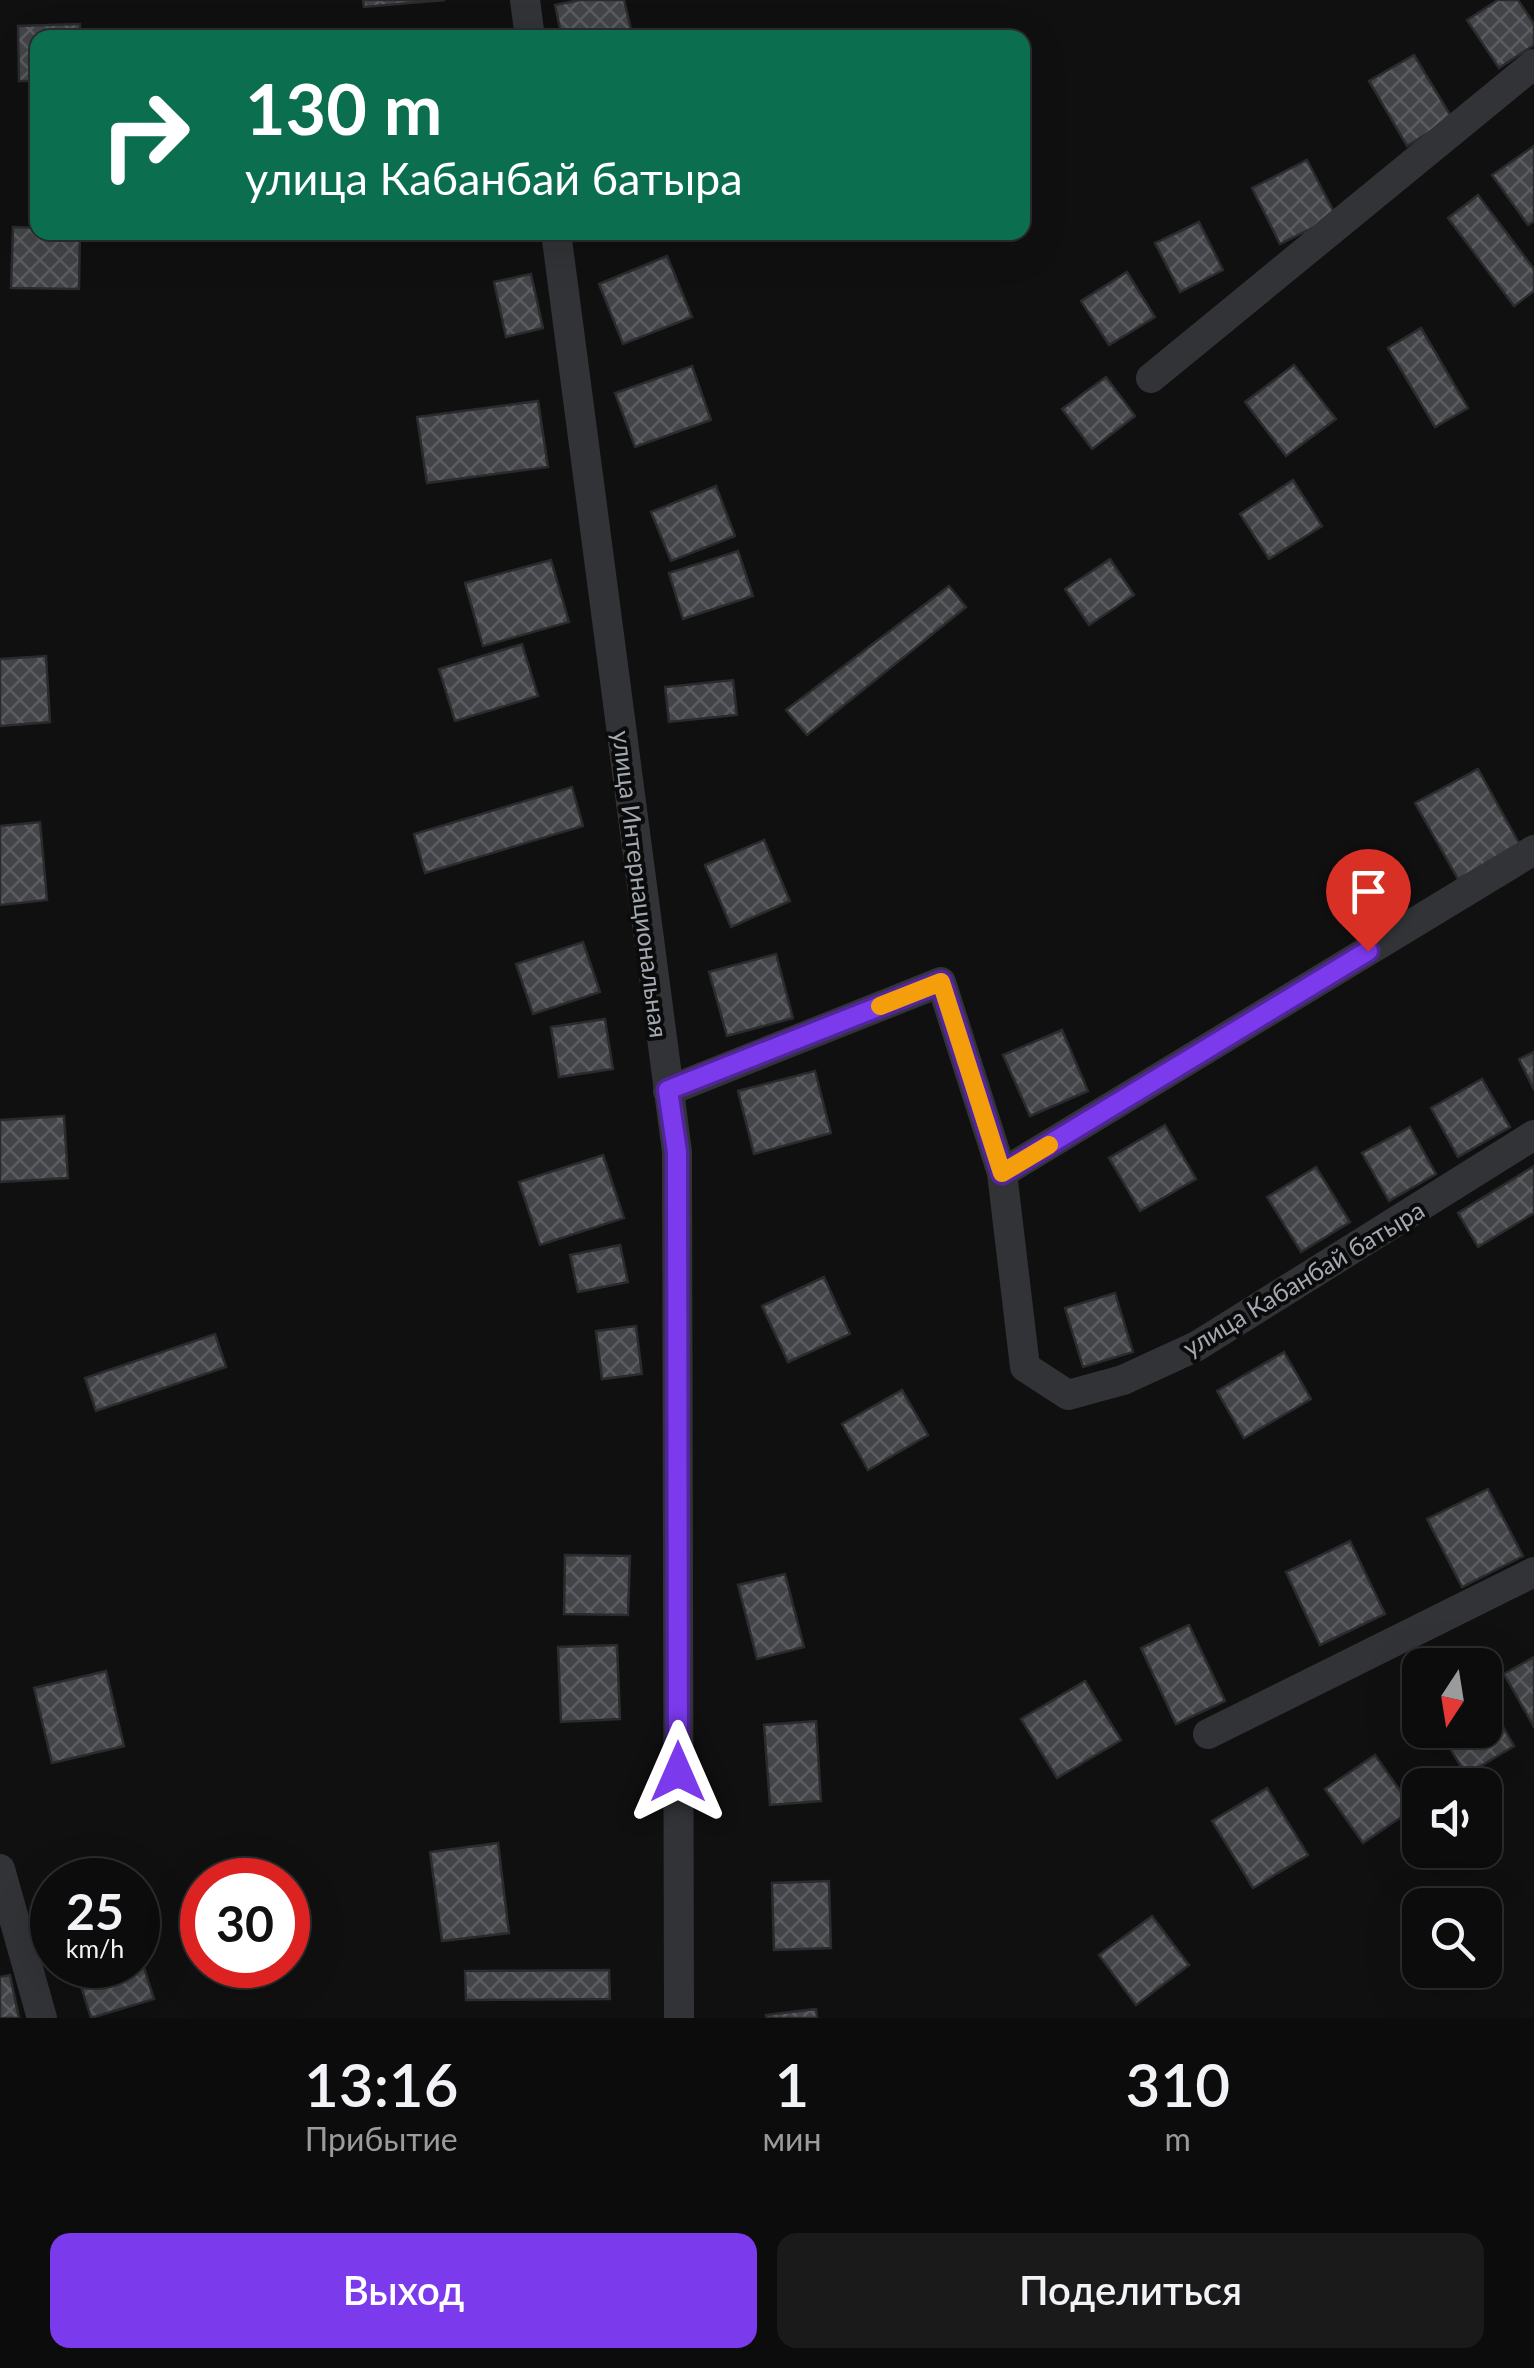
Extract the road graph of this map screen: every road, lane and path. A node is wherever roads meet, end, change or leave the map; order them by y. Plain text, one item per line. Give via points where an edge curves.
1 (525, 0) edge
2 (529, 30) edge
3 (1534, 64) edge
4 (557, 240) edge
5 (1151, 378) dead end
6 (1534, 850) edge
7 (668, 1090) junction
8 (1534, 1135) edge
9 (1002, 1173) junction
10 (1534, 1572) edge
11 (1208, 1734) dead end
12 (0, 1869) edge
13 (42, 2018) edge
14 (678, 2018) edge

1 - 2 street
3 - 5 street
4 - 7 street, улица Интернациональная
6 - 9 street
7 - 9 street, улица Кабанбай батыра via 941,982
7 - 14 street, улица Интернациональная via 677,1152
8 - 9 street, улица Кабанбай батыра via 1197,1346 1123,1380 1068,1395 1025,1367
10 - 11 street
12 - 13 street

